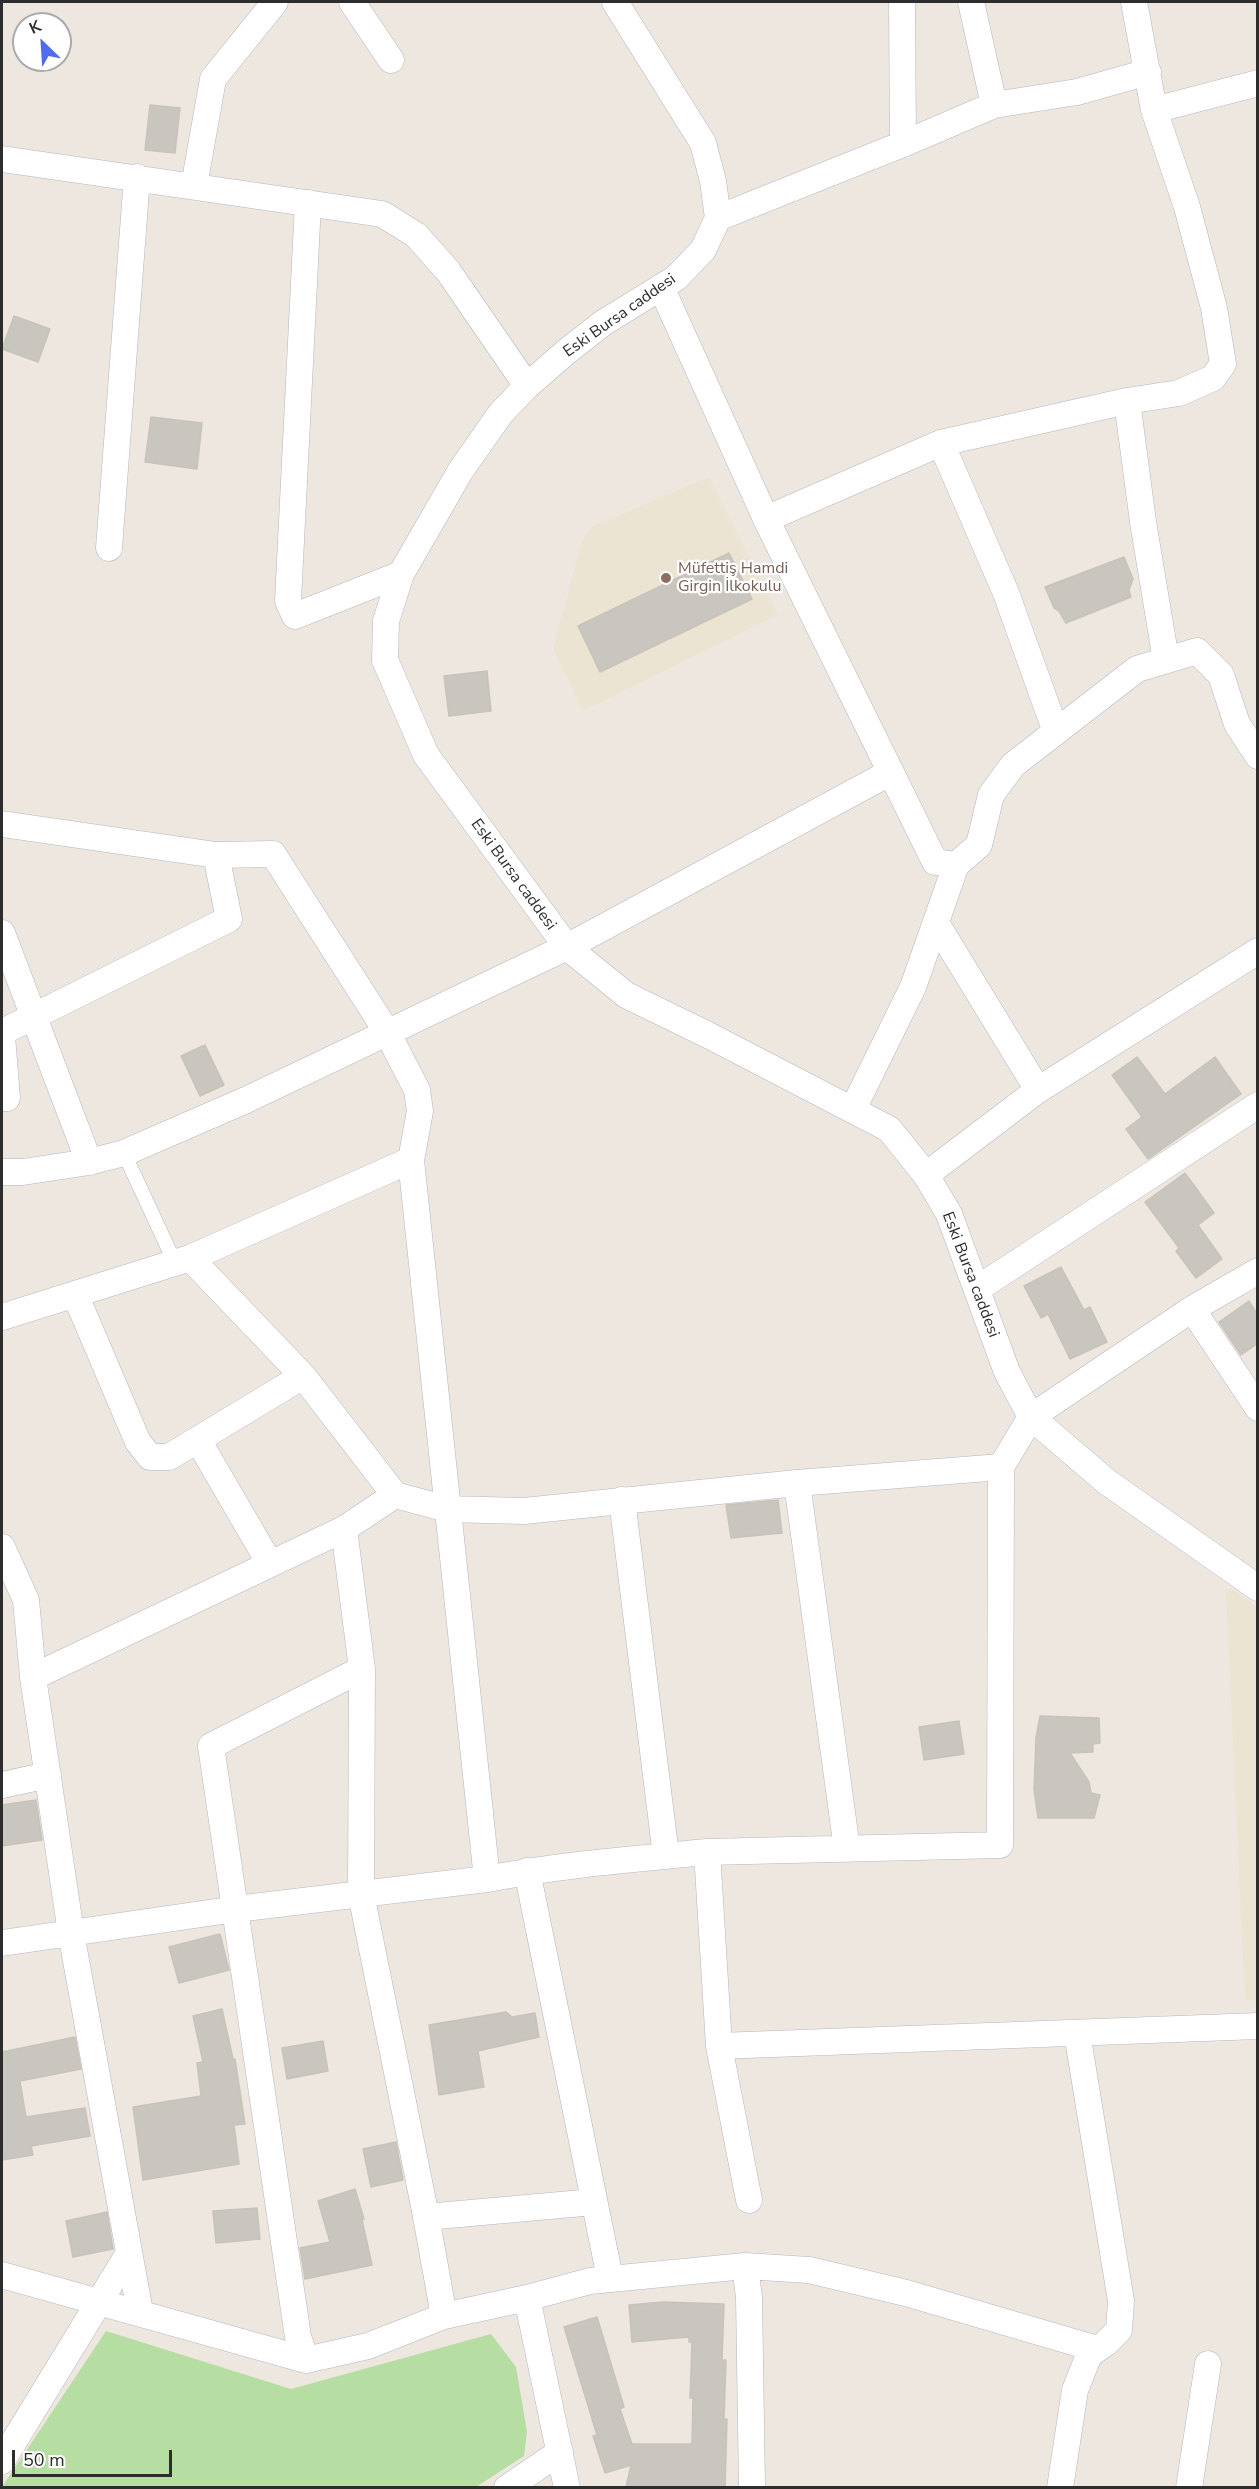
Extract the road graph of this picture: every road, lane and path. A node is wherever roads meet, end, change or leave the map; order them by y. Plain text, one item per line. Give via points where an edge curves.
1 (275, 2) edge
2 (352, 2) edge
3 (615, 2) edge
4 (902, 2) edge
5 (971, 2) edge
6 (1134, 2) edge
7 (391, 60) dead end
8 (1148, 72) junction
9 (1257, 83) edge
10 (994, 105) junction
11 (1154, 110) junction
12 (903, 144) junction
13 (2, 159) edge
14 (137, 177) junction
15 (194, 186) junction
16 (308, 203) junction
17 (718, 218) junction
18 (661, 287) junction
19 (527, 386) junction
20 (1127, 401) junction
21 (941, 443) junction
22 (766, 519) junction
23 (109, 549) dead end
24 (401, 574) junction
25 (1166, 660) junction
26 (1056, 732) junction
27 (1257, 756) edge
28 (891, 772) junction
29 (2, 824) edge
30 (216, 855) junction
31 (956, 865) junction
32 (936, 923) junction
33 (2, 933) edge
34 (567, 947) junction
35 (1257, 951) edge
36 (35, 1016) junction
37 (387, 1032) junction
38 (2, 1034) edge
39 (1038, 1090) junction
40 (2, 1098) edge
41 (1257, 1105) edge
42 (853, 1109) junction
43 (124, 1153) junction
44 (411, 1160) junction
45 (89, 1162) junction
46 (2, 1172) edge
47 (926, 1175) junction
48 (182, 1261) junction
49 (1257, 1271) edge
50 (976, 1289) junction
51 (75, 1294) junction
52 (1192, 1309) junction
53 (2, 1317) edge
54 (303, 1376) junction
55 (1257, 1408) edge
56 (1031, 1417) junction
57 (198, 1440) junction
58 (1001, 1467) junction
59 (797, 1483) junction
60 (395, 1495) junction
61 (622, 1500) junction
62 (447, 1509) junction
63 (344, 1529) junction
64 (2, 1547) edge
65 (270, 1564) junction
66 (1257, 1588) edge
67 (362, 1669) junction
68 (33, 1677) junction
69 (48, 1774) junction
70 (2, 1785) edge
71 (847, 1849) junction
72 (707, 1852) junction
73 (666, 1856) junction
74 (527, 1871) junction
75 (486, 1879) junction
76 (362, 1894) junction
77 (236, 1909) junction
78 (71, 1933) junction
79 (2, 1943) edge
80 (1257, 2026) edge
81 (1077, 2033) junction
82 (719, 2046) junction
83 (749, 2200) dead end
84 (594, 2202) junction
85 (426, 2217) junction
86 (129, 2253) junction
87 (746, 2266) junction
88 (2, 2275) edge
89 (610, 2278) junction
90 (527, 2298) junction
91 (100, 2301) junction
92 (140, 2312) junction
93 (444, 2316) junction
94 (1097, 2349) junction
95 (306, 2360) junction
96 (1208, 2364) dead end
97 (560, 2452) junction
98 (2, 2461) edge
99 (507, 2487) edge
100 (567, 2487) edge
101 (752, 2487) edge
102 (1060, 2487) edge
103 (1189, 2487) edge

1 - 15 street via 213,79
2 - 7 street
3 - 17 street via 703,143
4 - 12 street
5 - 10 street
6 - 8 street
8 - 10 street via 1077,92
8 - 11 street
9 - 11 street
10 - 12 street
11 - 20 street via 1187,207 1211,297 1223,364 1213,378 1179,393
12 - 17 street
13 - 14 street
14 - 15 street
14 - 23 street
15 - 16 street
16 - 19 street via 382,214 416,235 448,271
16 - 24 street via 288,601 295,616
17 - 18 street, Eski Bursa caddesi via 703,250 676,278
18 - 19 street, Eski Bursa caddesi via 603,323
18 - 22 street
19 - 24 street, Eski Bursa caddesi via 501,413 461,470
20 - 21 street
20 - 25 street
21 - 22 street
21 - 26 street via 1006,592
22 - 28 street
24 - 34 street, Eski Bursa caddesi via 386,621 385,660 403,705 426,755
25 - 26 street via 1137,669
25 - 27 street via 1197,651 1221,675 1237,724
26 - 31 street via 1013,765 991,795 980,845
28 - 31 street via 935,862
28 - 34 street
29 - 30 street
30 - 36 street via 229,919
30 - 37 street via 273,854
31 - 32 street
32 - 39 street
32 - 42 street via 913,987
33 - 36 street
34 - 37 street
34 - 42 street, Eski Bursa caddesi via 626,995
35 - 39 street
36 - 38 street
36 - 45 street
37 - 43 street
37 - 44 street via 417,1090 420,1111
38 - 40 street via 7,1098
39 - 47 street
41 - 50 street
42 - 47 street, Eski Bursa caddesi via 889,1129
43 - 45 street
43 - 48 lane
44 - 48 street
44 - 62 street
45 - 46 street
47 - 50 street, Eski Bursa caddesi via 949,1214
48 - 51 street
48 - 54 street
49 - 52 street
50 - 56 street, Eski Bursa caddesi via 1007,1372
51 - 53 street
51 - 57 street via 138,1442 150,1457 169,1457
52 - 55 street
52 - 56 street
54 - 57 street
54 - 60 street
56 - 58 street
56 - 66 street, Eski Bursa caddesi via 1107,1482
57 - 65 street
58 - 59 street
58 - 71 street via 1000,1845
59 - 61 street
59 - 71 street
60 - 62 street
60 - 63 street
61 - 62 street via 524,1511
61 - 73 street
62 - 75 street
63 - 65 street
63 - 67 street
64 - 68 street via 26,1600
65 - 68 street
67 - 76 street
67 - 77 street via 211,1746
68 - 69 street
69 - 70 street
69 - 78 street
71 - 72 street
72 - 73 street
72 - 82 street
73 - 74 street
74 - 75 street
74 - 84 street
75 - 76 street
76 - 77 street
76 - 85 street
77 - 78 street
77 - 95 street via 298,2337
78 - 79 street
78 - 86 street
80 - 81 street
81 - 82 street
81 - 94 street via 1121,2301 1119,2330
82 - 83 street
84 - 85 street
84 - 89 street
85 - 93 street
86 - 91 street
86 - 92 street
87 - 89 street
87 - 94 street via 809,2270
87 - 101 street
88 - 91 street
89 - 90 street
90 - 93 street
90 - 97 street
91 - 92 street
91 - 98 street
92 - 95 street
93 - 95 street via 368,2346
94 - 102 street via 1089,2355 1074,2390
96 - 103 street
97 - 99 street
97 - 100 street

